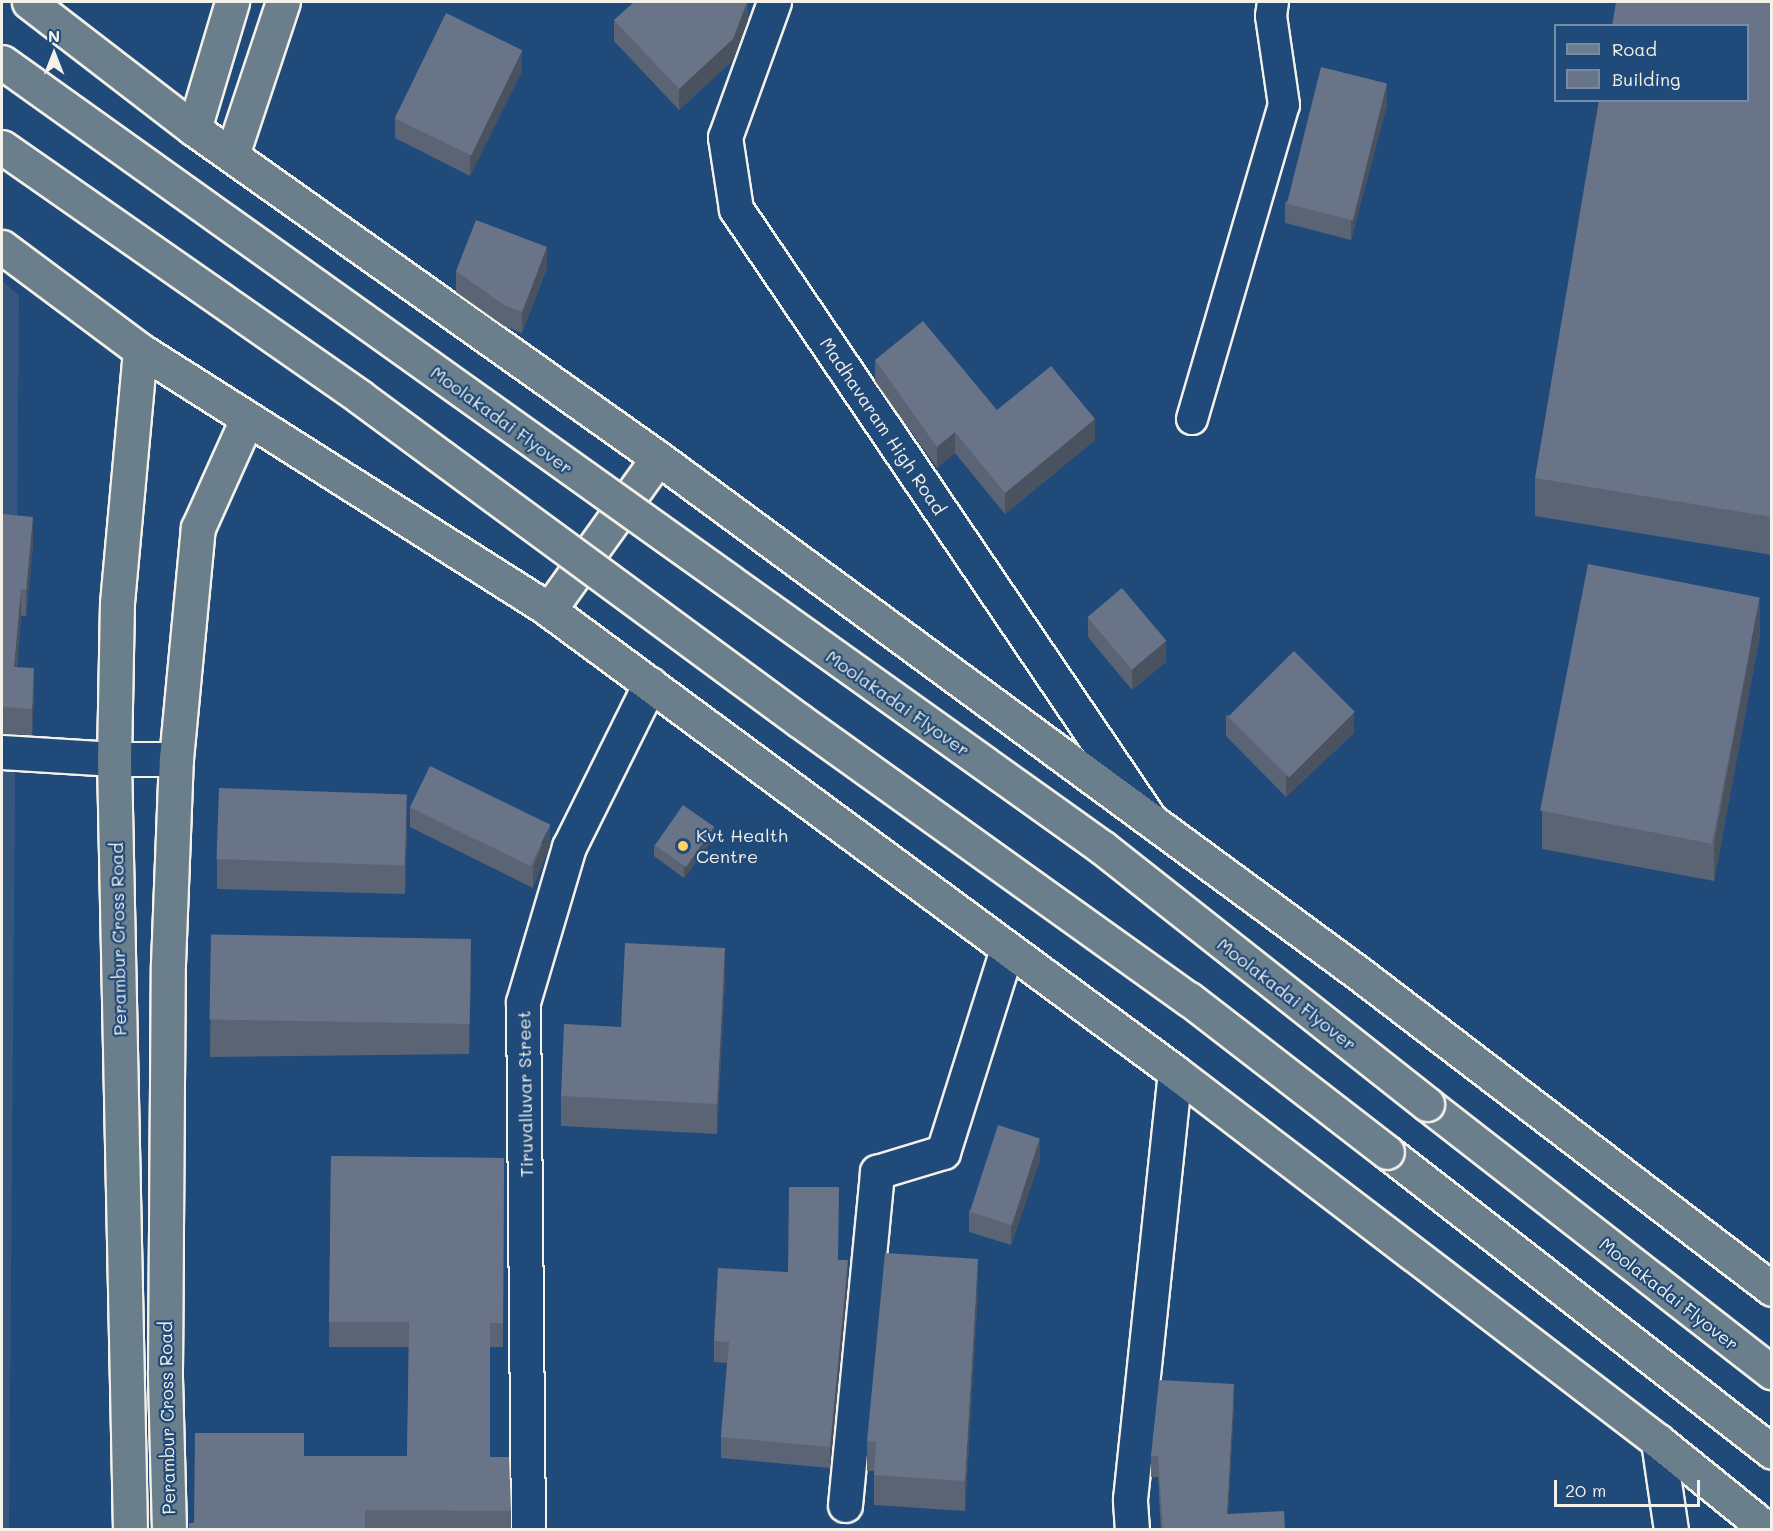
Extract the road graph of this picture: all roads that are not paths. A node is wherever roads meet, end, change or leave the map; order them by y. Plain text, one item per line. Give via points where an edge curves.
1 (29, 2) edge
2 (232, 2) edge
3 (283, 2) edge
4 (774, 2) edge
5 (1273, 2) edge
6 (2, 62) edge
7 (194, 129) junction
8 (2, 147) edge
9 (232, 155) junction
10 (2, 247) edge
11 (140, 350) junction
12 (248, 419) junction
13 (1192, 419) dead end
14 (658, 458) junction
15 (549, 610) junction
16 (650, 684) junction
17 (2, 752) edge
18 (114, 759) junction
19 (176, 759) junction
20 (1152, 823) junction
21 (1007, 949) junction
22 (1175, 1072) junction
23 (1772, 1289) edge
24 (1772, 1373) edge
25 (1658, 1441) junction
26 (1772, 1452) edge
27 (845, 1505) dead end
28 (130, 1530) edge
29 (169, 1530) edge
30 (528, 1530) edge
31 (1132, 1530) edge
32 (1671, 1530) edge
33 (1768, 1530) edge

1 - 7 main road
2 - 7 main road
3 - 9 main road
4 - 20 street, Madhavaram High Road via 725,137 736,209
5 - 13 lane via 1270,16 1284,105
6 - 24 main road, Moolakadai Flyover, bridge via 1102,848
7 - 9 main road
8 - 26 main road, bridge via 360,397 800,721 1189,999
9 - 14 main road
10 - 11 main road
11 - 12 main road
11 - 18 main road, Perambur Cross Road via 117,603
12 - 15 main road
12 - 19 main road, Perambur Cross Road via 198,528
14 - 15 main road
14 - 20 main road
15 - 16 main road
16 - 21 main road
16 - 30 street, Tiruvalluvar Street via 569,847 523,1002
17 - 18 street
18 - 19 street
18 - 28 main road, Perambur Cross Road
19 - 29 main road, Perambur Cross Road via 168,964 165,1372
20 - 23 main road via 1357,972
21 - 22 main road
21 - 27 street via 943,1152 877,1172
22 - 25 main road
22 - 31 street via 1130,1499
25 - 32 street
25 - 33 main road

